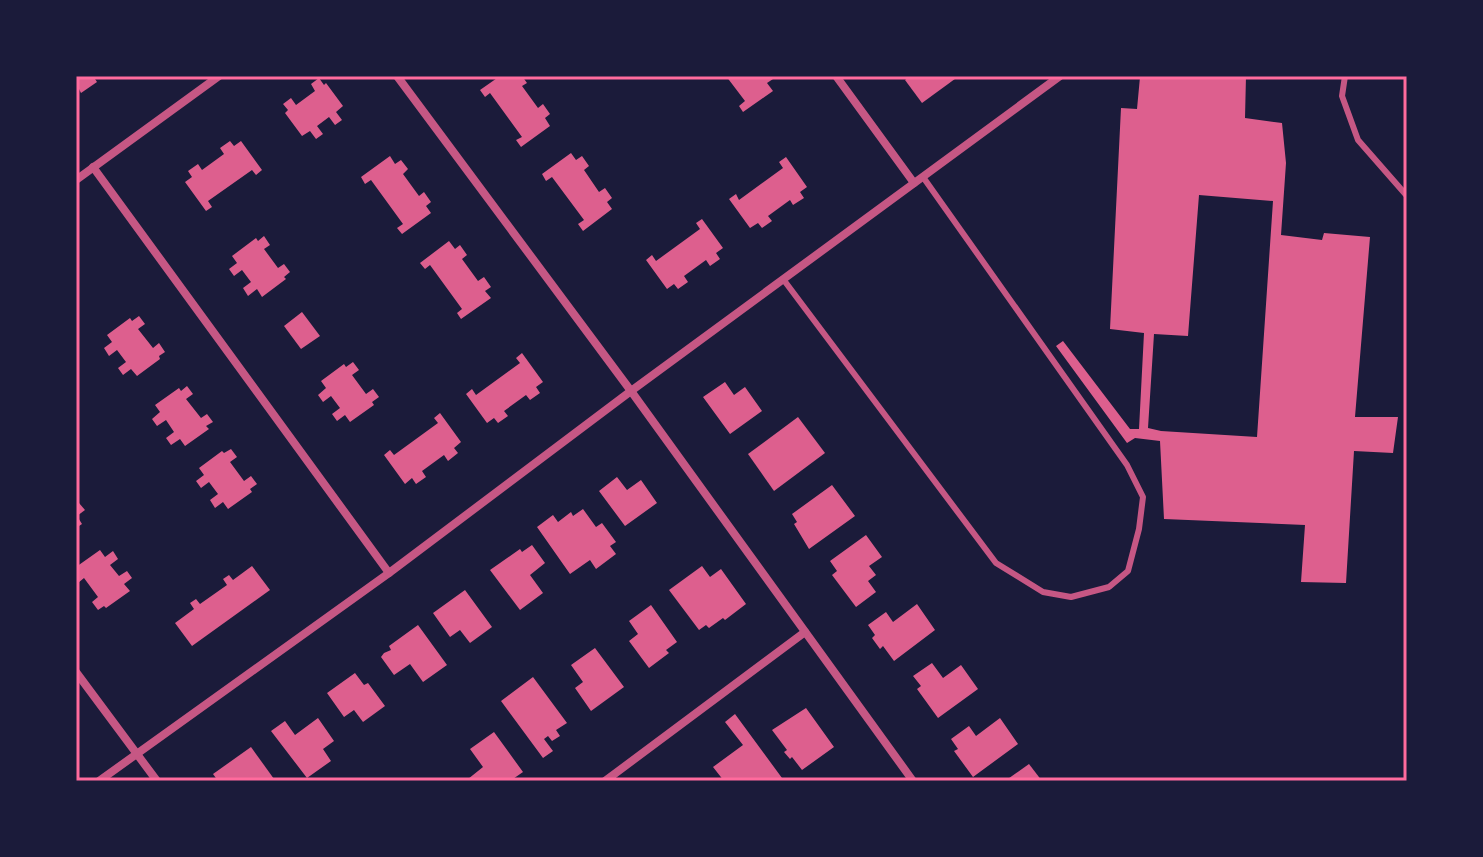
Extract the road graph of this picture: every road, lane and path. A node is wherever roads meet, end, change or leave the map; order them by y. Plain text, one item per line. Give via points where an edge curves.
1 (219, 76) edge
2 (397, 76) edge
3 (836, 76) edge
4 (1060, 76) edge
5 (1345, 76) edge
6 (93, 167) junction
7 (923, 177) junction
8 (76, 180) edge
9 (914, 183) junction
10 (1407, 196) edge
11 (783, 279) junction
12 (631, 391) junction
13 (389, 573) junction
14 (805, 632) junction
15 (76, 672) edge
16 (137, 753) junction
17 (99, 781) edge
18 (157, 781) edge
19 (605, 781) edge
20 (913, 781) edge

1 - 6 street
2 - 12 street
3 - 9 street
4 - 7 street
5 - 10 lane via 1342,96 1358,140
6 - 8 street
6 - 13 street
7 - 9 street
7 - 11 lane via 1127,465 1143,497 1128,571 1109,587 1071,597 1043,592 996,563
9 - 11 street
11 - 12 street
12 - 13 street
12 - 14 street
13 - 16 street
14 - 19 street
14 - 20 street
15 - 16 street
16 - 17 street
16 - 18 street

